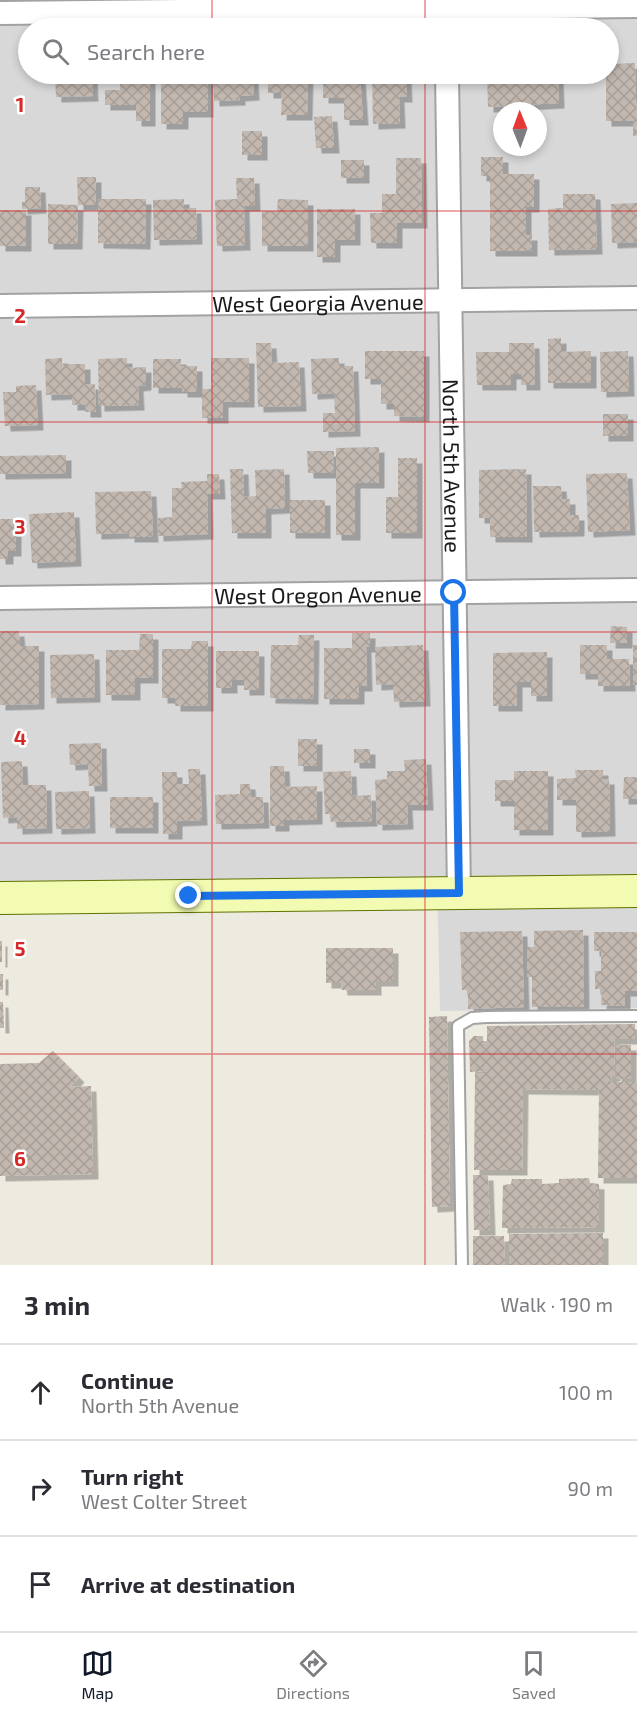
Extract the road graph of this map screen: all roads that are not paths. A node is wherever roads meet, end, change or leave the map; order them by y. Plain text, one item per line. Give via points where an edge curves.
1 (637, 6) edge
2 (446, 12) edge
3 (0, 13) edge
4 (447, 84) edge
5 (637, 298) edge
6 (450, 299) junction
7 (0, 306) edge
8 (637, 590) edge
9 (454, 593) junction
10 (0, 598) edge
11 (637, 891) edge
12 (459, 893) junction
13 (0, 898) edge
14 (637, 1016) edge
15 (462, 1265) edge

1 - 2 street
2 - 3 street
4 - 6 street, North 5th Avenue
5 - 6 street, West Georgia Avenue
6 - 7 street, West Georgia Avenue
6 - 9 street, North 5th Avenue
8 - 9 street, West Oregon Avenue
9 - 10 street, West Oregon Avenue
9 - 12 street, North 5th Avenue
11 - 12 street
12 - 13 street
14 - 15 lane via 487,1017 471,1018 458,1026

